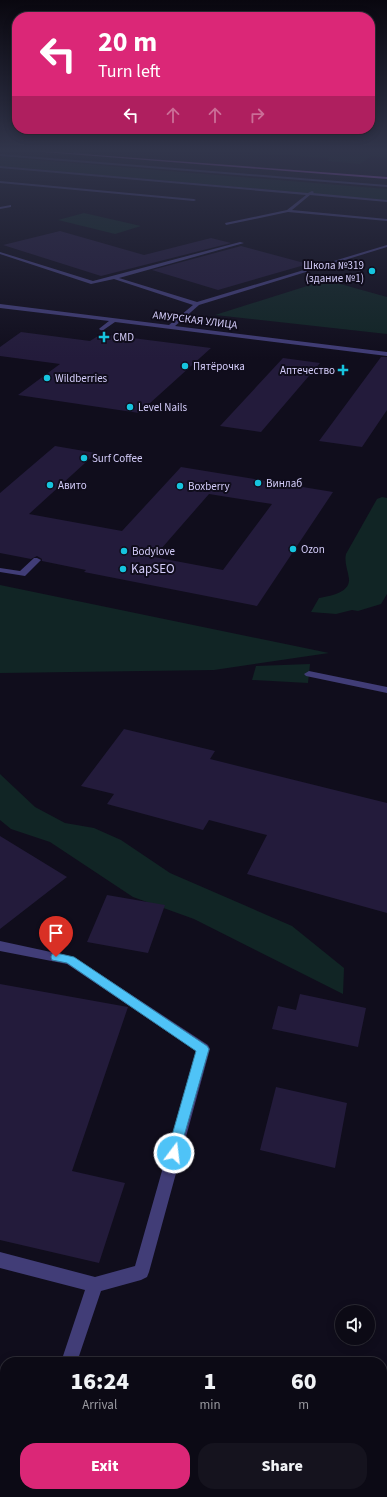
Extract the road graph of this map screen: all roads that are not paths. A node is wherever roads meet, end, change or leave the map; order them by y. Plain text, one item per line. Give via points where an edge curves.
1 (246, 220) edge
2 (226, 224) dead end
3 (242, 243) dead end
4 (387, 246) edge
5 (0, 253) edge
6 (114, 278) junction
7 (197, 304) junction
8 (0, 306) edge
9 (114, 320) junction
10 (170, 327) junction
11 (102, 329) dead end
12 (387, 354) edge
13 (37, 560) dead end
14 (0, 570) edge
15 (309, 674) dead end
16 (363, 685) junction
17 (387, 690) edge
18 (358, 695) dead end
19 (0, 946) edge
20 (0, 1260) edge
21 (95, 1285) junction
22 (71, 1357) edge

1 - 2 street
3 - 6 street
4 - 7 street
5 - 6 street via 93,283
6 - 7 street
7 - 10 street
8 - 9 street, АМУРСКАЯ УЛИЦА
9 - 10 street, АМУРСКАЯ УЛИЦА
9 - 11 street
10 - 12 street, АМУРСКАЯ УЛИЦА
13 - 14 street via 22,574
15 - 16 street
16 - 17 street
16 - 18 street
19 - 21 street via 70,960 203,1049 141,1272
20 - 21 street
21 - 22 street

